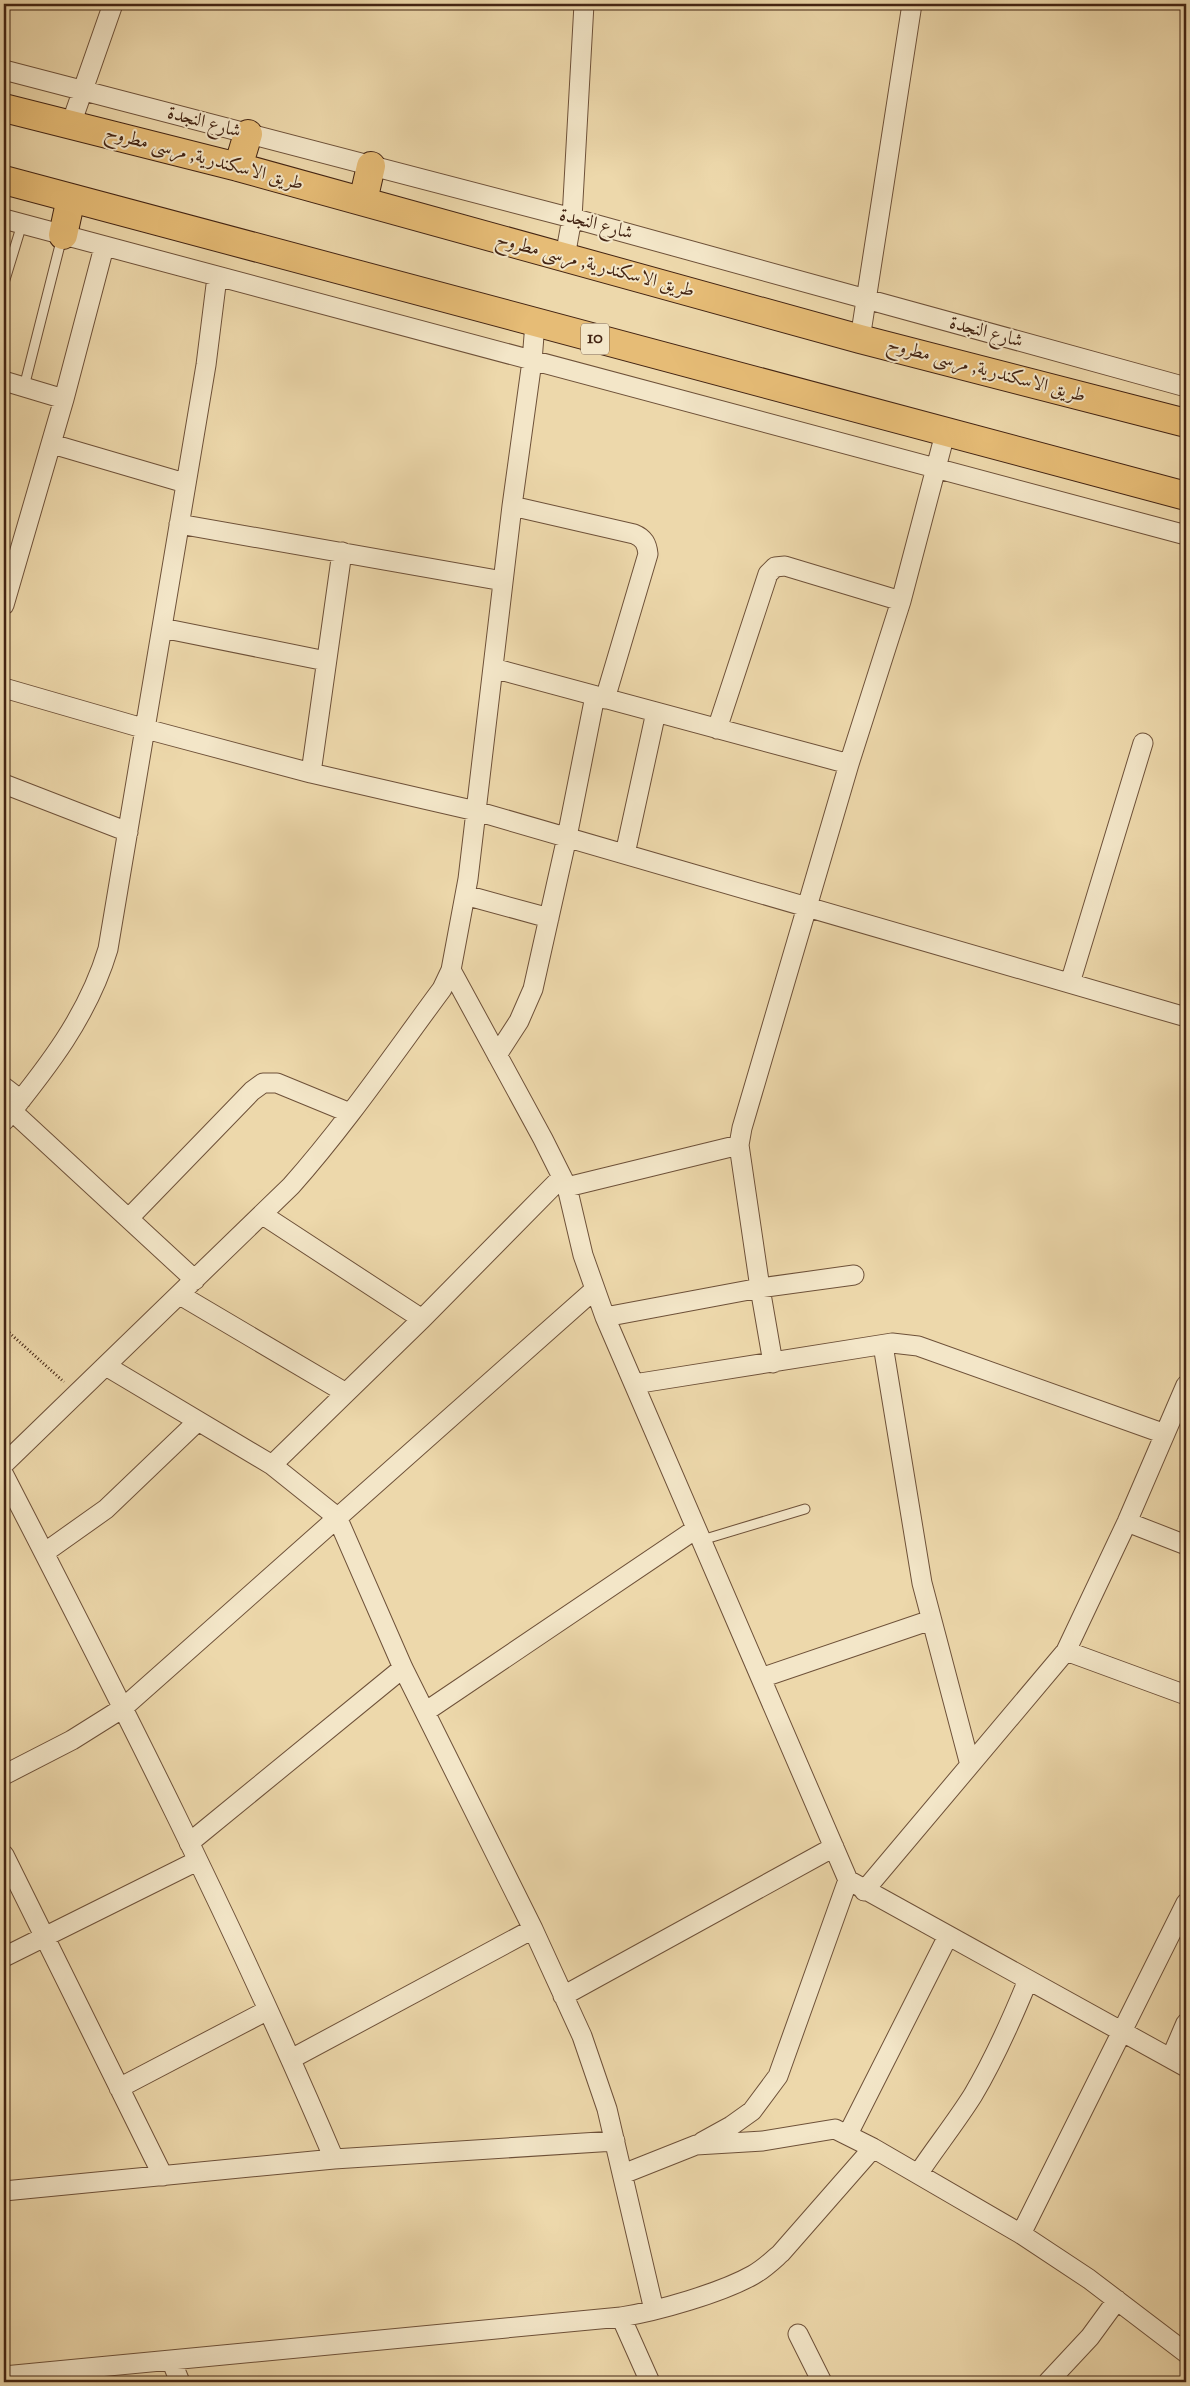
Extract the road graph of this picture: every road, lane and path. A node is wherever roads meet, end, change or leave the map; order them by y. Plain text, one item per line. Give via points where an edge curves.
1 (113, 4) edge
2 (584, 4) edge
3 (912, 4) edge
4 (4, 70) edge
5 (83, 91) junction
6 (4, 108) edge
7 (71, 124) junction
8 (248, 134) junction
9 (371, 166) junction
10 (238, 167) junction
11 (4, 180) edge
12 (71, 198) junction
13 (363, 201) junction
14 (572, 218) junction
15 (4, 219) edge
16 (22, 224) junction
17 (63, 235) junction
18 (104, 247) junction
19 (565, 257) junction
20 (217, 277) junction
21 (4, 283) edge
22 (866, 300) junction
23 (535, 323) junction
24 (860, 339) junction
25 (532, 362) junction
26 (4, 381) edge
27 (24, 387) junction
28 (1186, 387) edge
29 (64, 399) junction
30 (1186, 423) edge
31 (946, 430) junction
32 (52, 444) junction
33 (936, 469) junction
34 (185, 484) junction
35 (1186, 496) edge
36 (512, 506) junction
37 (179, 524) junction
38 (1186, 535) edge
39 (342, 552) junction
40 (10, 564) edge
41 (503, 581) junction
42 (901, 601) junction
43 (4, 605) edge
44 (162, 628) junction
45 (326, 661) junction
46 (493, 668) junction
47 (4, 688) edge
48 (600, 697) junction
49 (656, 712) junction
50 (146, 729) junction
51 (717, 729) junction
52 (1143, 743) dead end
53 (849, 764) junction
54 (311, 773) junction
55 (4, 784) edge
56 (476, 811) junction
57 (128, 832) junction
58 (567, 837) junction
59 (625, 854) junction
60 (465, 896) junction
61 (807, 907) junction
62 (549, 918) junction
63 (451, 970) junction
64 (1070, 983) junction
65 (1186, 1016) edge
66 (497, 1055) junction
67 (4, 1087) edge
68 (12, 1111) edge
69 (350, 1113) junction
70 (740, 1145) junction
71 (564, 1182) junction
72 (263, 1215) junction
73 (129, 1218) junction
74 (854, 1275) dead end
75 (195, 1280) junction
76 (760, 1288) junction
77 (594, 1290) junction
78 (180, 1295) junction
79 (605, 1317) junction
80 (422, 1319) junction
81 (4, 1328) edge
82 (884, 1345) junction
83 (773, 1363) junction
84 (106, 1366) junction
85 (634, 1384) junction
86 (1186, 1385) edge
87 (346, 1393) junction
88 (77, 1394) junction
89 (198, 1421) junction
90 (1174, 1426) edge
91 (4, 1464) edge
92 (272, 1465) junction
93 (4, 1476) edge
94 (805, 1509) dead end
95 (337, 1517) junction
96 (1127, 1522) junction
97 (699, 1534) junction
98 (1186, 1545) edge
99 (44, 1553) junction
100 (931, 1620) junction
101 (1066, 1651) junction
102 (403, 1668) junction
103 (761, 1678) junction
104 (1186, 1696) edge
105 (123, 1708) junction
106 (425, 1712) junction
107 (970, 1765) junction
108 (4, 1775) edge
109 (189, 1843) junction
110 (834, 1847) junction
111 (4, 1855) edge
112 (197, 1861) junction
113 (848, 1880) junction
114 (864, 1890) junction
115 (1186, 1903) edge
116 (532, 1930) junction
117 (44, 1936) junction
118 (948, 1936) junction
119 (4, 1957) edge
120 (1028, 1980) junction
121 (563, 1996) junction
122 (268, 2010) junction
123 (1186, 2023) edge
124 (1122, 2032) junction
125 (292, 2059) junction
126 (1178, 2062) edge
127 (119, 2088) junction
128 (848, 2134) junction
129 (615, 2141) junction
130 (696, 2145) junction
131 (873, 2148) junction
132 (334, 2159) junction
133 (622, 2174) junction
134 (918, 2174) junction
135 (163, 2176) junction
136 (4, 2191) edge
137 (1021, 2234) junction
138 (1118, 2300) junction
139 (654, 2310) junction
140 (621, 2317) junction
141 (798, 2334) dead end
142 (1184, 2345) edge
143 (170, 2360) junction
144 (13, 2378) edge
145 (180, 2382) edge
146 (650, 2382) edge
147 (822, 2382) edge
148 (1048, 2382) edge

1 - 5 street
2 - 14 street
3 - 22 street
4 - 5 street, شارع النجدة
5 - 7 street
5 - 8 street, شارع النجدة
6 - 7 main road, طريق الاسكندرية, مرسى مطروح
7 - 10 main road, طريق الاسكندرية, مرسى مطروح
8 - 9 street, شارع النجدة
8 - 10 main road
9 - 13 main road
9 - 14 street, شارع النجدة
10 - 13 main road, طريق الاسكندرية, مرسى مطروح
11 - 12 main road, 10
12 - 17 main road
12 - 23 main road, 10
13 - 19 main road, طريق الاسكندرية, مرسى مطروح
14 - 19 street
14 - 22 street, شارع النجدة
15 - 16 street
16 - 17 street
16 - 21 lane
17 - 18 street
17 - 27 lane
18 - 20 street
18 - 29 street
19 - 24 main road, طريق الاسكندرية, مرسى مطروح
20 - 25 street
20 - 34 street via 206,365
22 - 24 street
22 - 28 street, شارع النجدة
23 - 25 street
23 - 31 main road, 10
24 - 30 main road, طريق الاسكندرية, مرسى مطروح
25 - 33 street
25 - 36 street
26 - 27 street
27 - 29 street
29 - 32 street
31 - 33 street
31 - 35 main road, 10
32 - 34 street
32 - 40 street
33 - 38 street
33 - 42 street
34 - 37 street
36 - 41 street
36 - 48 street via 634,534 647,546 648,554
37 - 39 street
37 - 44 street
39 - 41 street
39 - 45 street
40 - 43 street
41 - 46 street
42 - 51 street via 785,566 775,567 768,574
42 - 53 street
44 - 45 street
44 - 50 street
45 - 54 street
46 - 48 street
46 - 56 street
47 - 50 street
48 - 49 street
48 - 58 street
49 - 51 street
49 - 59 street
50 - 54 street
50 - 57 street
51 - 53 street
52 - 64 street
53 - 61 street
54 - 56 street
55 - 57 street
56 - 58 street
56 - 60 street
57 - 68 street via 108,949 100,976 80,1018
58 - 59 street
58 - 62 street
59 - 61 street
60 - 62 street
60 - 63 street
61 - 64 street
61 - 70 street via 747,1108
62 - 66 street via 527,1006
63 - 66 street
63 - 69 street via 438,994
64 - 65 street
66 - 71 street
67 - 68 street
68 - 73 street
69 - 72 street via 314,1160
69 - 73 street via 277,1084 263,1082
70 - 71 street
70 - 76 street
71 - 77 street
71 - 80 street
72 - 75 street
72 - 80 street
73 - 75 street
74 - 76 street
75 - 78 street
76 - 79 street
76 - 83 street
77 - 79 street
77 - 95 street
78 - 84 street
78 - 87 street
79 - 85 street
80 - 87 street
81 - 88 path
82 - 83 street
82 - 90 street via 905,1343 918,1346
82 - 100 street via 916,1553
83 - 85 street
84 - 88 street
84 - 89 street
85 - 97 street
86 - 90 street
87 - 92 street
88 - 91 street
89 - 92 street
89 - 99 street via 106,1509
90 - 96 street
92 - 95 street
93 - 99 street
94 - 97 lane
95 - 102 street
95 - 105 street
96 - 98 street
96 - 101 street
97 - 103 street
97 - 106 street
99 - 105 street
100 - 103 street
100 - 107 street
101 - 104 street
101 - 107 street
102 - 106 street
102 - 109 street
103 - 110 street
105 - 108 street via 59,1748
105 - 109 street
106 - 116 street
107 - 114 street
109 - 112 street
110 - 113 street
110 - 121 street
111 - 117 street
112 - 117 street
112 - 122 street
113 - 114 street
113 - 130 street via 778,2076 752,2111
114 - 118 street
115 - 124 street
116 - 121 street
116 - 125 street
117 - 119 street
117 - 127 street
118 - 120 street
118 - 128 street
120 - 124 street
120 - 134 street via 988,2068
121 - 129 street via 600,2084
122 - 125 street
122 - 127 street
123 - 126 street
124 - 126 street
124 - 137 street
125 - 132 street
127 - 135 street
128 - 130 street via 826,2130 763,2141
128 - 131 street
129 - 132 street
129 - 133 street
130 - 133 street
131 - 134 street
131 - 139 street via 766,2267 737,2282
132 - 135 street
133 - 139 street
134 - 137 street
135 - 136 street
137 - 138 street
138 - 142 street
138 - 148 street via 1090,2337
139 - 140 street
140 - 143 street
140 - 146 street
141 - 147 street
143 - 144 street
143 - 145 street

